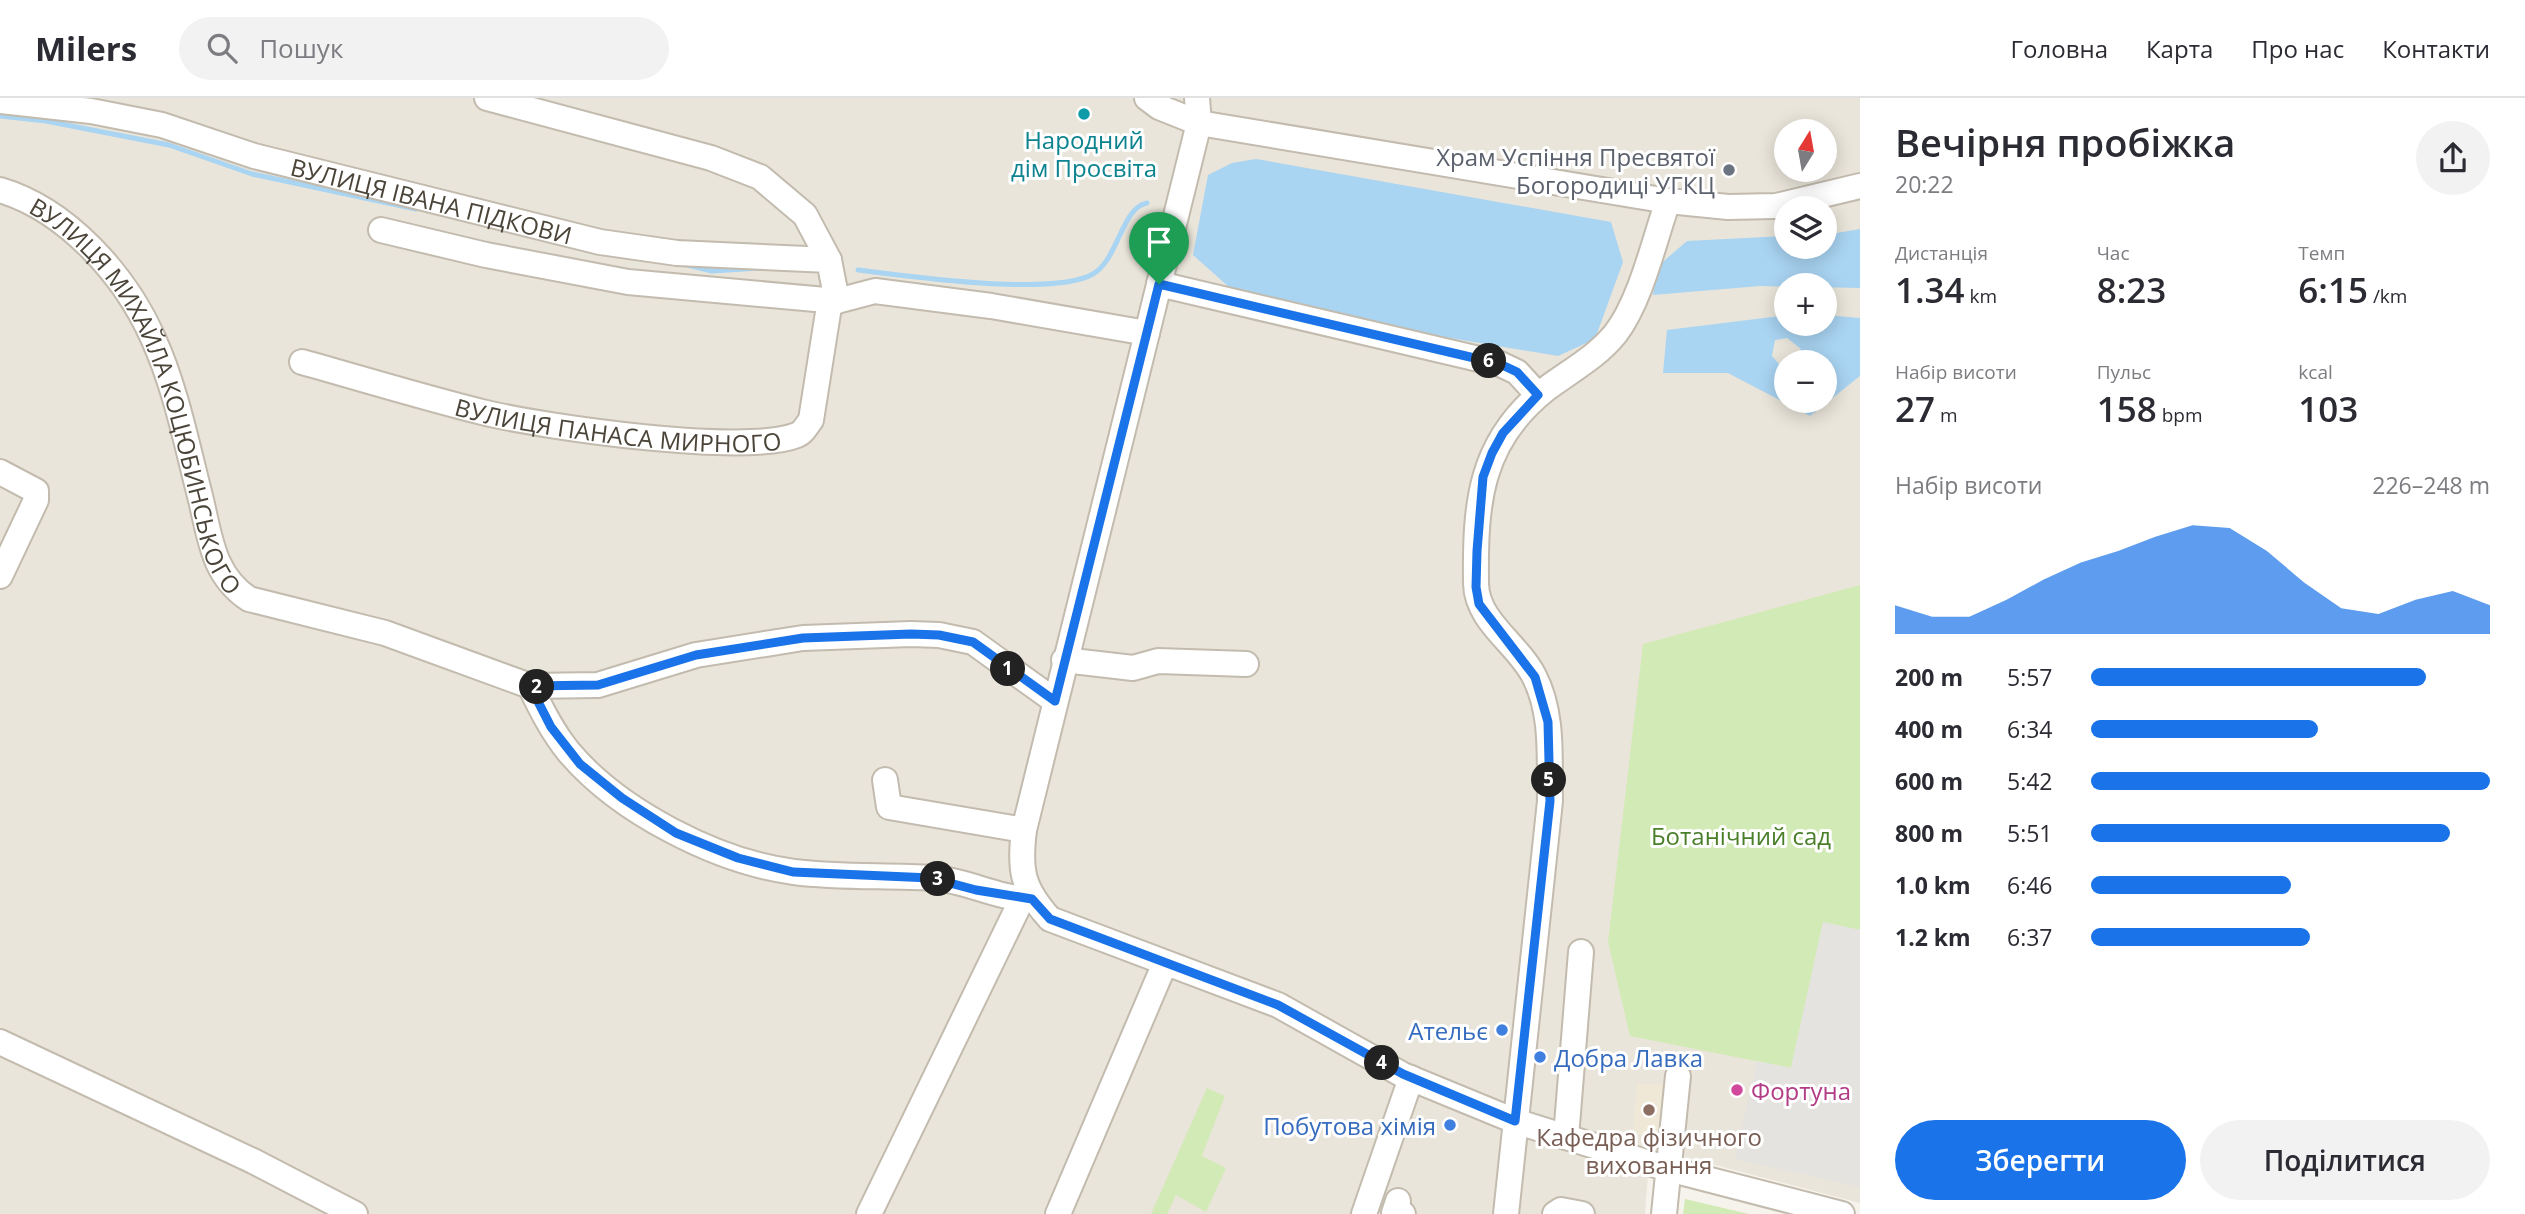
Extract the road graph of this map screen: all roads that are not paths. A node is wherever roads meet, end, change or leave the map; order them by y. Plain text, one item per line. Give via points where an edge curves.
1 (487, 98) edge
2 (1147, 98) edge
3 (1197, 98) edge
4 (0, 101) edge
5 (1199, 123) junction
6 (1860, 186) edge
7 (0, 190) edge
8 (1668, 201) junction
9 (381, 230) dead end
10 (830, 260) junction
11 (1159, 284) junction
12 (833, 300) junction
13 (1147, 333) junction
14 (302, 362) dead end
15 (1538, 395) junction
16 (0, 472) edge
17 (0, 576) edge
18 (1064, 660) junction
19 (1246, 664) dead end
20 (530, 686) junction
21 (1055, 701) junction
22 (885, 780) dead end
23 (1024, 830) junction
24 (1027, 899) junction
25 (1581, 952) dead end
26 (1165, 962) junction
27 (0, 1042) edge
28 (1678, 1076) dead end
29 (1411, 1078) junction
30 (1515, 1121) junction
31 (1566, 1137) junction
32 (1668, 1169) junction
33 (355, 1214) edge
34 (869, 1214) edge
35 (1058, 1214) edge
36 (1364, 1214) edge
37 (1506, 1214) edge
38 (1555, 1214) edge
39 (1582, 1214) edge
40 (1664, 1214) edge
41 (1842, 1214) edge

1 - 10 street via 711,158 760,177 805,215
2 - 5 street
3 - 5 street
4 - 10 street, ВУЛИЦЯ ІВАНА ПІДКОВИ via 162,125 254,156 600,242 677,253
5 - 8 street
5 - 11 street
6 - 8 street via 1776,206
7 - 20 street, ВУЛИЦЯ МИХАЙЛА КОЦЮБИНСЬКОГО via 34,202 83,240 143,318 181,424 217,562 232,587 249,599 385,633
8 - 15 street via 1618,330 1592,357
9 - 12 street, ВУЛИЦЯ ІВАНА ПІДКОВИ via 628,282
10 - 12 street
11 - 13 street
11 - 15 street via 1500,364 1517,372
12 - 13 street, ВУЛИЦЯ ІВАНА ПІДКОВИ via 875,292
12 - 14 street, ВУЛИЦЯ ПАНАСА МИРНОГО via 811,420 800,434 775,441 693,440 570,428 488,413
13 - 18 street
15 - 30 street via 1503,433 1492,453 1483,477 1477,551 1479,604 1535,677 1548,722 1550,801
16 - 17 street via 36,491 36,500
18 - 19 street via 1132,668 1158,661
18 - 21 street
20 - 21 street via 598,685 696,655 803,638 911,634 973,642
20 - 24 street via 551,727 580,764 652,819 709,848 793,872 931,878
21 - 23 street
22 - 23 street via 889,807
23 - 24 street via 1022,873
24 - 26 street via 1050,919
24 - 34 street
25 - 31 street
26 - 29 street via 1278,1005
26 - 35 street
27 - 33 street
28 - 32 street
29 - 30 street
29 - 36 street
30 - 31 street
30 - 37 street
31 - 32 street
32 - 40 street
32 - 41 street
38 - 39 street via 1561,1210

